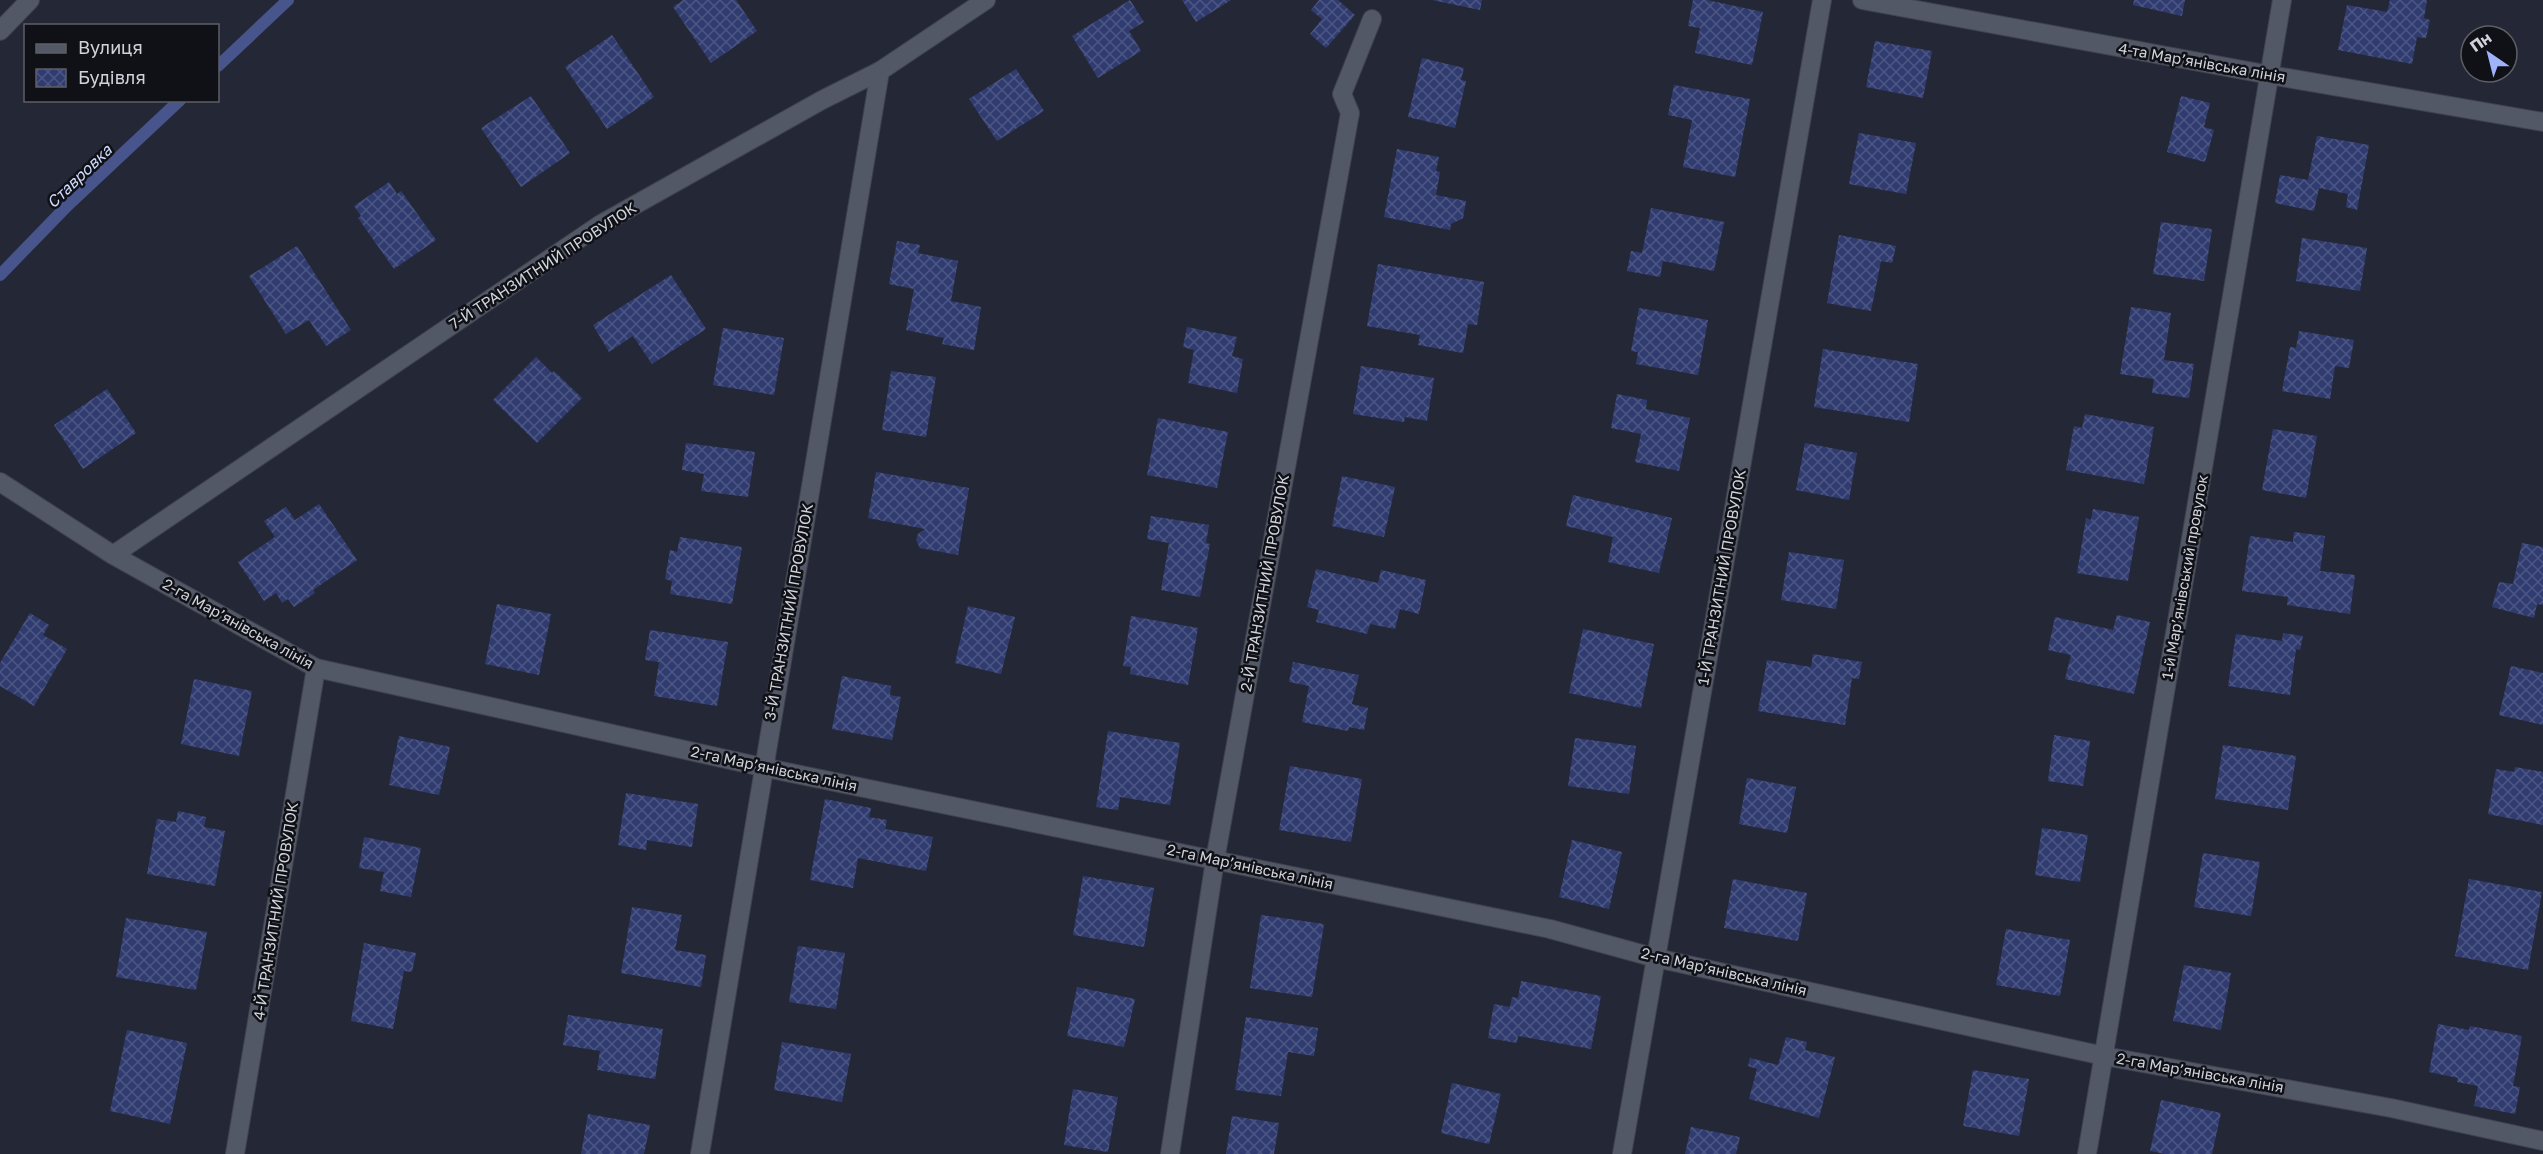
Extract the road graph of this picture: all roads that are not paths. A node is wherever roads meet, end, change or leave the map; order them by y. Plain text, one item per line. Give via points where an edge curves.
1 (30, 0) edge
2 (986, 0) edge
3 (1822, 0) edge
4 (1862, 0) edge
5 (2282, 0) edge
6 (1372, 19) dead end
7 (0, 31) edge
8 (880, 70) junction
9 (2270, 75) junction
10 (2543, 122) edge
11 (0, 482) edge
12 (113, 555) junction
13 (316, 668) junction
14 (762, 767) junction
15 (1215, 860) junction
16 (1656, 958) junction
17 (2104, 1056) junction
18 (2543, 1141) edge
19 (236, 1154) edge
20 (700, 1154) edge
21 (1170, 1154) edge
22 (1622, 1154) edge
23 (2087, 1154) edge

1 - 7 street
2 - 8 street, 7-Й ТРАНЗИТНИЙ ПРОВУЛОК
3 - 16 street, 1-Й ТРАНЗИТНИЙ ПРОВУЛОК
4 - 9 street, 4-та Марʼянівська лінія
5 - 9 street, 1-й Марʼянівський провулок
6 - 15 street, 2-Й ТРАНЗИТНИЙ ПРОВУЛОК via 1342,94 1350,113
8 - 12 street, 7-Й ТРАНЗИТНИЙ ПРОВУЛОК via 601,224
8 - 14 street, 3-Й ТРАНЗИТНИЙ ПРОВУЛОК
9 - 10 street, 4-та Марʼянівська лінія
9 - 17 street, 1-й Марʼянівський провулок
11 - 12 street, 2-га Марʼянівська лінія
12 - 13 street, 2-га Марʼянівська лінія
13 - 14 street, 2-га Марʼянівська лінія
13 - 19 street, 4-Й ТРАНЗИТНИЙ ПРОВУЛОК
14 - 15 street, 2-га Марʼянівська лінія
14 - 20 street, 3-Й ТРАНЗИТНИЙ ПРОВУЛОК
15 - 16 street, 2-га Марʼянівська лінія via 1550,929
15 - 21 street, 2-Й ТРАНЗИТНИЙ ПРОВУЛОК
16 - 17 street, 2-га Марʼянівська лінія
16 - 22 street, 1-Й ТРАНЗИТНИЙ ПРОВУЛОК
17 - 18 street, 2-га Марʼянівська лінія via 2391,1108
17 - 23 street, 1-й Марʼянівський провулок

